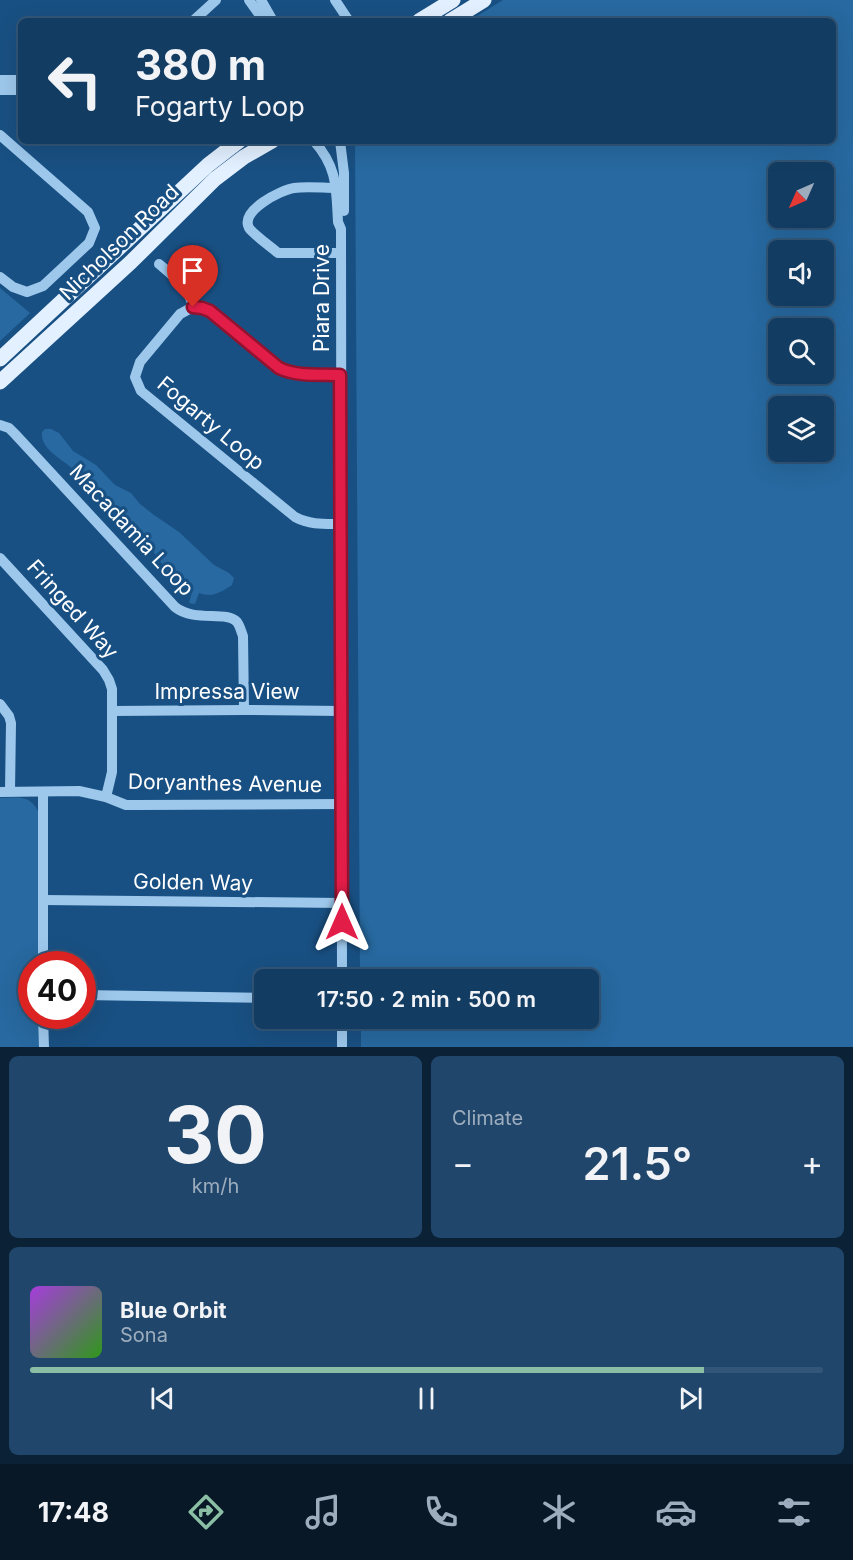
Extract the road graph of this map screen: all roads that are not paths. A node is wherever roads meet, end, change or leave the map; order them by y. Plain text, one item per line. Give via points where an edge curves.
1 (216, 0) edge
2 (249, 0) edge
3 (261, 0) edge
4 (335, 0) edge
5 (453, 0) edge
6 (484, 0) edge
7 (201, 1) edge
8 (186, 18) edge
9 (196, 18) edge
10 (262, 18) edge
11 (271, 18) edge
12 (346, 18) edge
13 (424, 18) edge
14 (455, 18) edge
15 (0, 80) edge
16 (18, 80) edge
17 (0, 90) edge
18 (18, 90) edge
19 (0, 135) edge
20 (235, 144) edge
21 (267, 144) edge
22 (316, 144) edge
23 (340, 144) edge
24 (336, 188) junction
25 (341, 229) junction
26 (341, 252) junction
27 (159, 264) dead end
28 (0, 277) edge
29 (193, 307) junction
30 (0, 359) edge
31 (340, 375) junction
32 (0, 382) edge
33 (0, 425) edge
34 (341, 524) junction
35 (0, 558) edge
36 (0, 704) edge
37 (244, 710) junction
38 (112, 711) junction
39 (342, 711) junction
40 (5, 791) edge
41 (43, 792) junction
42 (106, 797) junction
43 (342, 804) junction
44 (43, 900) junction
45 (342, 903) junction
46 (43, 951) edge
47 (342, 969) edge
48 (96, 995) edge
49 (254, 998) edge
50 (43, 1029) edge
51 (342, 1029) edge
52 (44, 1047) edge
53 (342, 1047) edge

1 - 9 street
2 - 10 street
3 - 11 street
4 - 12 street
5 - 13 main road
6 - 14 main road
7 - 8 street
15 - 16 street
17 - 18 street
19 - 28 street via 88,212 95,228 89,243 43,286 27,292
20 - 30 main road, Nicholson Road
21 - 32 main road, Nicholson Road via 216,179
22 - 24 street, Piara Drive via 329,160
23 - 25 street, Piara Drive via 344,173
24 - 25 street, Piara Drive
24 - 26 street via 279,192 251,212 247,221 249,229 278,253
25 - 26 street, Piara Drive
26 - 31 street, Piara Drive
27 - 29 street via 187,291
29 - 31 street via 210,311 287,372
29 - 34 street, Fogarty Loop via 180,314 140,362 135,377 141,391 295,517 305,523
31 - 34 street, Piara Drive
33 - 37 street, Macadamia Loop via 15,434 175,607 190,615 223,616 239,624 243,636
34 - 39 street, Piara Drive
35 - 38 street, Fringed Way via 103,670 112,689
36 - 40 street via 11,723
37 - 38 street, Impressa View
37 - 39 street, Impressa View
38 - 42 street, Fringed Way via 111,772
39 - 43 street, Piara Drive
40 - 41 street, Doryanthes Avenue
41 - 42 street, Doryanthes Avenue via 79,791
41 - 44 street
42 - 43 street, Doryanthes Avenue via 136,806
43 - 45 street, Piara Drive
44 - 45 street, Golden Way
44 - 46 street
45 - 47 street, Piara Drive
48 - 49 street
50 - 52 street
51 - 53 street

